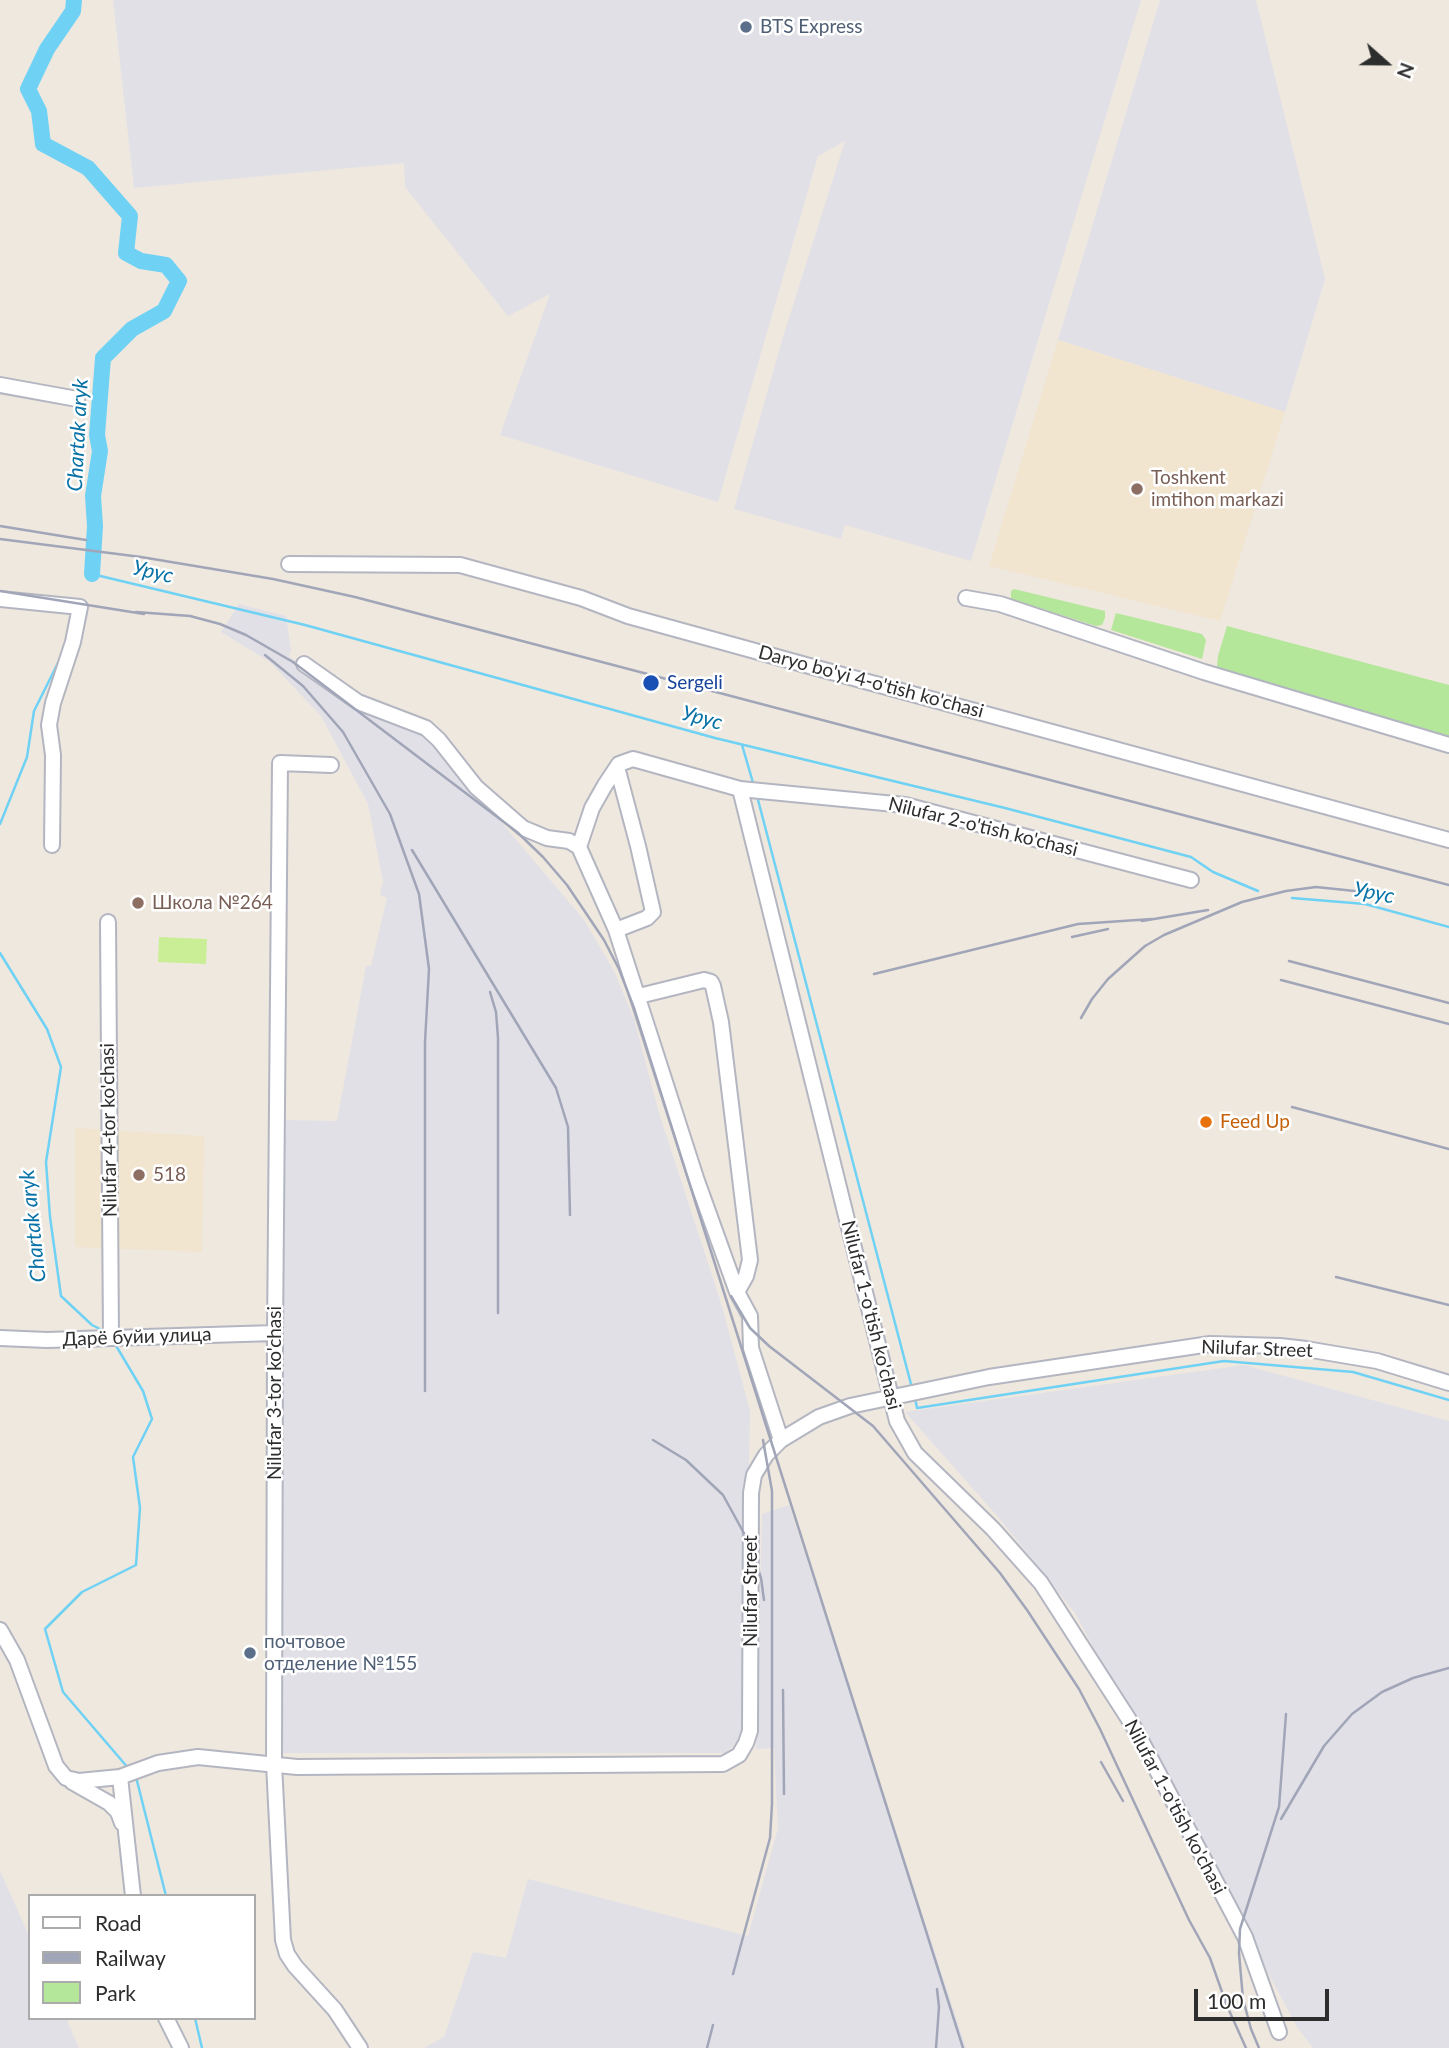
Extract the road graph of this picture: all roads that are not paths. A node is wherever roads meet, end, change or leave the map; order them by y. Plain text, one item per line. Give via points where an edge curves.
1 (0, 385) edge
2 (77, 399) dead end
3 (289, 564) dead end
4 (966, 598) dead end
5 (0, 599) edge
6 (304, 664) dead end
7 (1449, 745) edge
8 (331, 765) dead end
9 (617, 767) junction
10 (740, 789) junction
11 (1449, 840) edge
12 (52, 845) dead end
13 (579, 847) junction
14 (1191, 880) dead end
15 (108, 922) dead end
16 (616, 930) junction
17 (639, 996) junction
18 (737, 1292) junction
19 (275, 1333) junction
20 (0, 1338) edge
21 (111, 1338) junction
22 (1449, 1383) edge
23 (891, 1397) junction
24 (781, 1440) junction
25 (0, 1630) edge
26 (274, 1764) junction
27 (120, 1777) junction
28 (66, 1778) junction
29 (127, 1837) junction
30 (133, 1894) edge
31 (167, 2020) edge
32 (1279, 2032) dead end
33 (181, 2048) edge
34 (360, 2048) edge

1 - 2 street
3 - 11 street, Daryo bo'yi 4-o'tish ko'chasi via 460,565 581,598 628,616
4 - 7 street via 1000,604 1204,672
5 - 12 street via 80,607 49,725
6 - 13 street via 358,702 426,729 476,787 523,828
8 - 19 street, Nilufar 3-tor ko'chasi via 280,763
9 - 10 street, Nilufar 2-o'tish ko'chasi via 633,759
9 - 13 street via 592,808
9 - 16 street via 653,912
10 - 14 street, Nilufar 2-o'tish ko'chasi via 905,805
10 - 23 street, Nilufar 1-o'tish ko'chasi
13 - 16 street
15 - 21 street, Nilufar 4-tor ko'chasi
16 - 17 street
17 - 18 street
17 - 18 street via 704,980 713,986 750,1260
18 - 24 street via 750,1316 751,1348
19 - 21 street, Дарё буйи улица
19 - 26 street, Nilufar 3-tor ko'chasi
20 - 21 street, Дарё буйи улица
22 - 23 street, Nilufar Street via 1377,1361 1306,1349 1210,1344 989,1377
23 - 24 street, Nilufar Street via 831,1412
23 - 32 street, Nilufar 1-o'tish ko'chasi via 897,1421 915,1453 1041,1583 1135,1729 1245,1937
24 - 26 street, Nilufar Street via 759,1466 751,1493 750,1731 745,1747 732,1760 700,1765
25 - 28 street via 17,1660 56,1766
26 - 27 street, Nilufar Street via 179,1758
26 - 34 street, Nilufar 3-tor ko'chasi via 287,1954 335,2010
27 - 28 street, Nilufar Street via 84,1782
27 - 29 street
28 - 29 street via 113,1806
29 - 30 street
31 - 33 street

